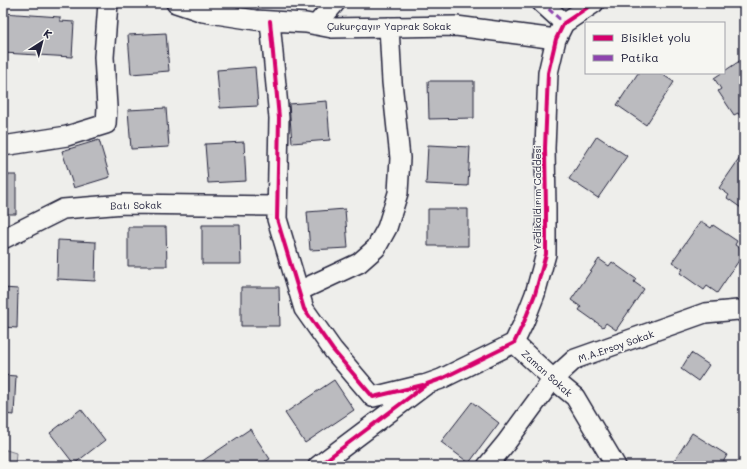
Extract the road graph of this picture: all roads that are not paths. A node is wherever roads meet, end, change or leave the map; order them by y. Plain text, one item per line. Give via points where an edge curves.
1 (108, 3) edge
2 (176, 3) edge
3 (335, 3) edge
4 (542, 3) edge
5 (594, 3) edge
6 (270, 21) junction
7 (316, 25) junction
8 (389, 27) junction
9 (560, 31) junction
10 (3, 146) edge
11 (277, 206) junction
12 (3, 239) edge
13 (299, 292) junction
14 (742, 307) edge
15 (514, 342) junction
16 (553, 379) junction
17 (427, 384) junction
18 (318, 466) edge
19 (487, 466) edge
20 (616, 466) edge

1 - 10 street via 104,57 106,124 67,136
2 - 6 street, Çukurçayır Yaprak Sokak via 203,12
3 - 7 street
4 - 9 street
5 - 9 street
6 - 7 street, Çukurçayır Yaprak Sokak
6 - 11 street via 279,118
7 - 8 street, Çukurçayır Yaprak Sokak via 332,28
8 - 9 street, Çukurçayır Yaprak Sokak via 456,26
8 - 13 street via 400,158 398,193 387,228 376,248 359,263
9 - 15 street, Yedikaldırım Caddesi via 548,73 545,148 546,254 535,294
11 - 12 street, Batı Sokak via 124,204 63,209
11 - 13 street via 277,219
13 - 17 street via 304,309 333,350 373,397
14 - 16 street, M.A.Ersoy Sokak via 705,313 575,360
15 - 16 street, Zaman Sokak
15 - 17 street
16 - 19 street, M.A.Ersoy Sokak
16 - 20 street, Zaman Sokak via 575,398
17 - 18 street

